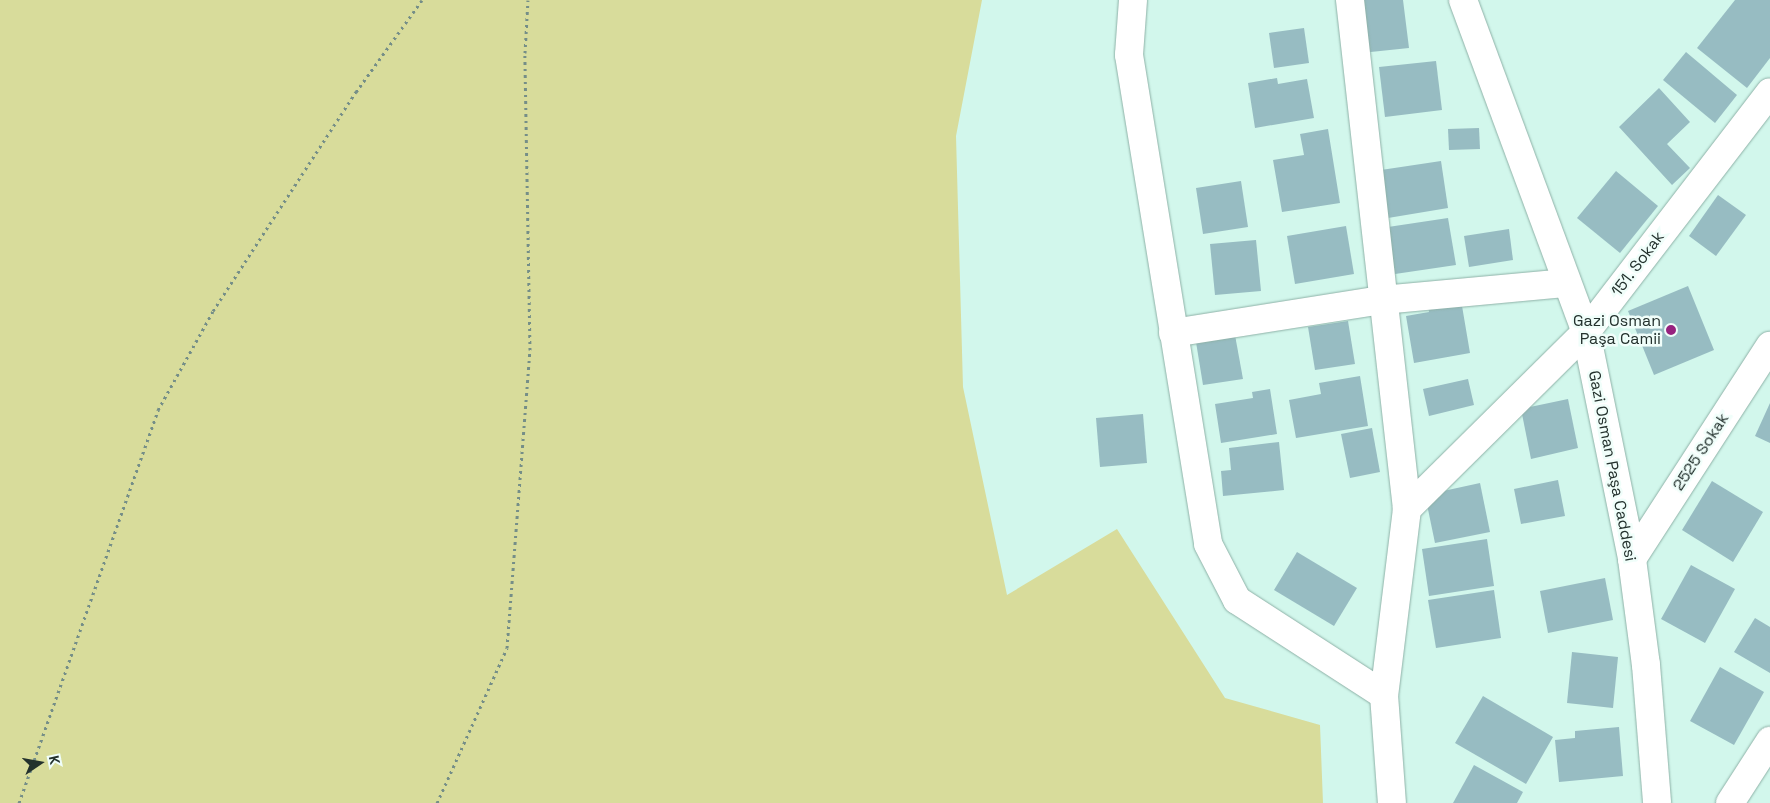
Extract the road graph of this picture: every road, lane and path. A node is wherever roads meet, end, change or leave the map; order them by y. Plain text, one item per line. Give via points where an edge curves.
1 (422, 0) edge
2 (528, 0) edge
3 (1133, 0) edge
4 (1350, 0) edge
5 (1463, 0) edge
6 (1770, 92) edge
7 (1567, 283) junction
8 (1382, 300) junction
9 (1586, 332) junction
10 (1173, 333) junction
11 (1769, 349) edge
12 (1407, 509) junction
13 (1632, 559) junction
14 (1384, 695) junction
15 (1770, 741) edge
16 (19, 803) edge
17 (438, 803) edge
18 (1392, 803) edge
19 (1657, 803) edge
20 (1730, 803) edge

1 - 16 path via 356,92 213,311 158,410
2 - 17 path via 525,53 530,350 507,648
3 - 10 street via 1128,55
4 - 8 street
5 - 7 street, Gazi Osman Paşa Caddesi
6 - 9 street, 151. Sokak
7 - 8 street
7 - 9 street, Gazi Osman Paşa Caddesi
8 - 10 street
8 - 12 street
9 - 12 street, 151. Sokak
9 - 13 street, Gazi Osman Paşa Caddesi
10 - 14 street via 1208,544 1237,600
11 - 13 street, 2525 Sokak
12 - 14 street
13 - 19 street, Gazi Osman Paşa Caddesi via 1646,665
14 - 18 street
15 - 20 street

